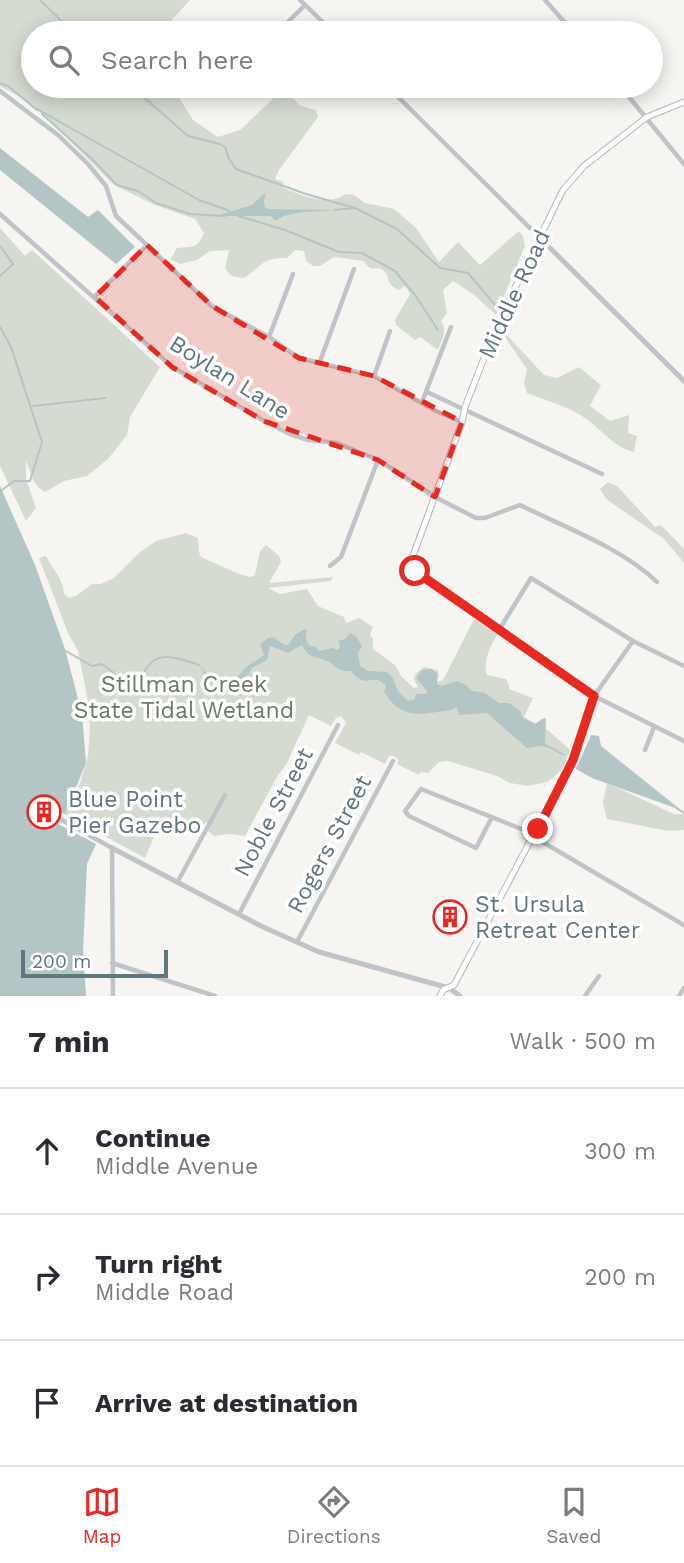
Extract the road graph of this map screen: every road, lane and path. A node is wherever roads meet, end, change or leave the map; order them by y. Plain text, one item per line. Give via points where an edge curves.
1 (300, 0) edge
2 (545, 0) edge
3 (305, 5) junction
4 (289, 21) edge
5 (322, 21) edge
6 (563, 21) edge
7 (0, 92) edge
8 (399, 98) edge
9 (630, 98) edge
10 (684, 102) edge
11 (647, 117) junction
12 (684, 164) edge
13 (0, 214) edge
14 (539, 237) junction
15 (146, 245) junction
16 (354, 269) dead end
17 (293, 274) dead end
18 (95, 297) junction
19 (451, 327) dead end
20 (390, 331) dead end
21 (269, 337) junction
22 (319, 364) junction
23 (374, 376) junction
24 (684, 381) edge
25 (427, 391) junction
26 (422, 402) junction
27 (465, 407) junction
28 (462, 422) junction
29 (378, 460) junction
30 (602, 474) dead end
31 (435, 498) junction
32 (330, 566) dead end
33 (657, 582) dead end
34 (499, 630) junction
35 (633, 641) junction
36 (684, 666) edge
37 (594, 696) junction
38 (338, 725) dead end
39 (654, 727) junction
40 (684, 741) edge
41 (645, 750) dead end
42 (393, 761) dead end
43 (225, 795) dead end
44 (492, 817) junction
45 (60, 819) dead end
46 (535, 836) junction
47 (112, 848) junction
48 (178, 881) junction
49 (239, 914) junction
50 (684, 925) edge
51 (297, 942) junction
52 (112, 963) junction
53 (599, 976) dead end
54 (449, 988) junction
55 (684, 988) edge
56 (113, 996) edge
57 (215, 996) edge
58 (440, 996) edge
59 (460, 996) edge
60 (584, 996) edge
61 (679, 996) edge

1 - 3 street
2 - 6 street
3 - 4 street
3 - 5 street
7 - 15 street via 88,164 106,186 116,216
8 - 14 street
9 - 11 street
10 - 11 main road, Middle Road
11 - 12 street
11 - 14 main road, Middle Road via 569,182
13 - 18 street, Boylan Lane
14 - 24 street
14 - 27 main road, Middle Road via 496,325
15 - 18 street
15 - 21 street via 212,306
16 - 22 street
17 - 21 street
18 - 29 street, Boylan Lane via 172,367 264,421 290,434 337,443
19 - 25 street
20 - 23 street
21 - 22 street via 299,358
22 - 23 street
23 - 26 street
25 - 26 street
25 - 27 street
26 - 28 street
27 - 28 main road, Middle Road
27 - 30 street
28 - 31 main road, Middle Road
29 - 31 street, Boylan Lane
29 - 32 street via 341,557
31 - 33 street, Boylan Lane via 485,518 520,505 622,557
31 - 34 main road, Middle Road via 412,563 415,571
34 - 35 street via 531,578
34 - 37 main road
35 - 36 street
35 - 37 street
37 - 39 street
37 - 46 main road via 573,760
38 - 49 street, Noble Street
39 - 40 street
39 - 41 street
42 - 51 street, Rogers Street
43 - 48 street
44 - 44 street via 421,789 405,811 476,848
44 - 46 street
45 - 47 street
46 - 50 street
46 - 54 main road
47 - 48 street
47 - 52 street
48 - 49 street
49 - 51 street
51 - 54 street via 344,960
52 - 56 street
52 - 57 street
53 - 60 street
54 - 58 main road
54 - 59 street
55 - 61 street

